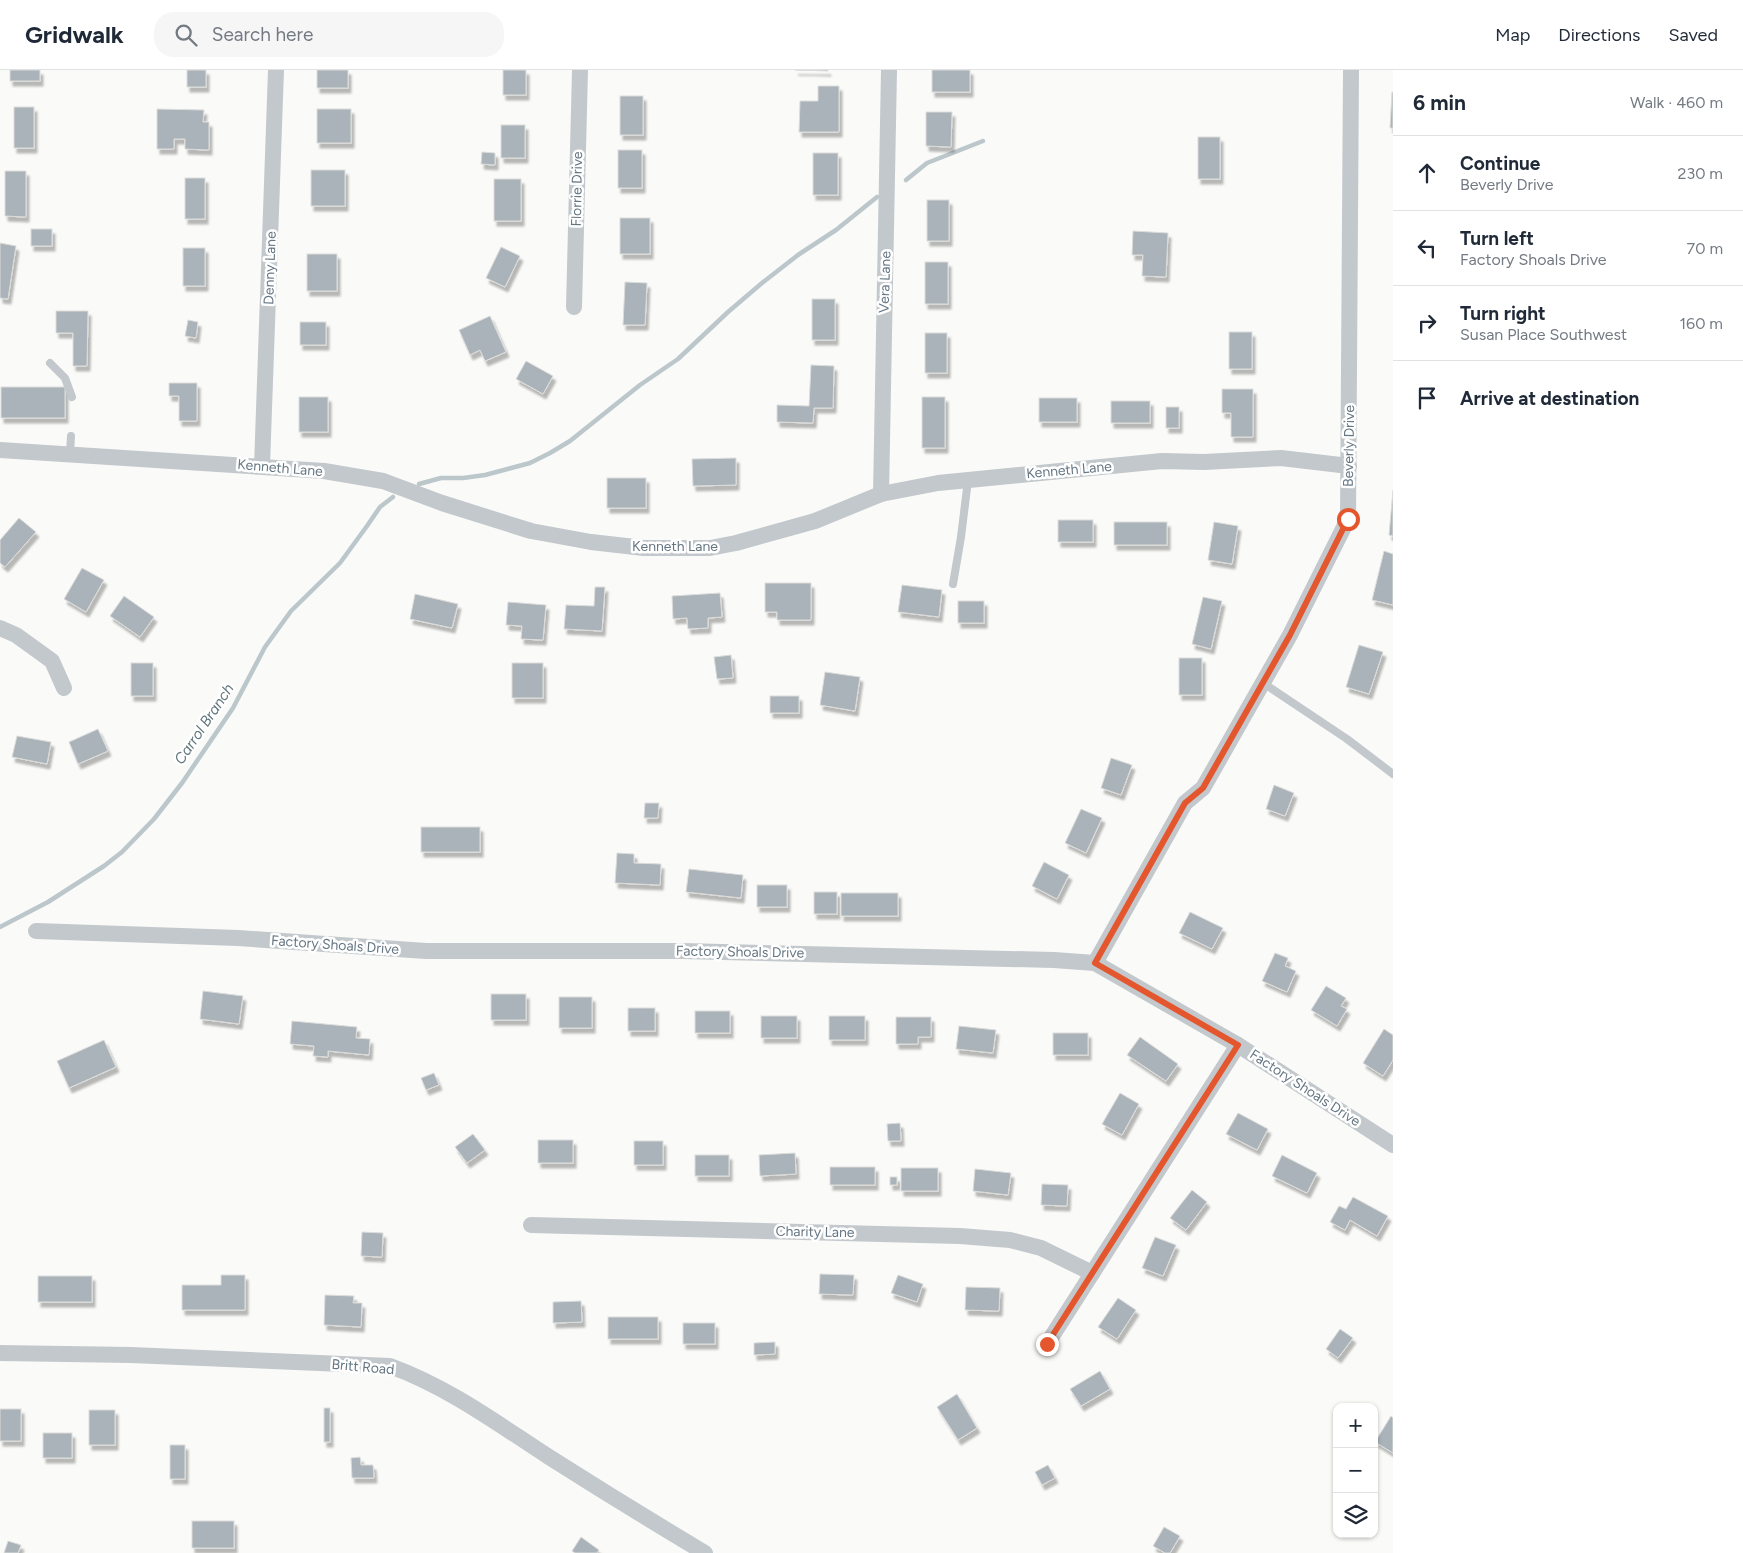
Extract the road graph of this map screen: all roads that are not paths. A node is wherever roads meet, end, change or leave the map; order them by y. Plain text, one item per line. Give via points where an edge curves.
1 (276, 70) edge
2 (580, 70) edge
3 (889, 70) edge
4 (1351, 70) edge
5 (574, 307) dead end
6 (50, 363) dead end
7 (72, 397) dead end
8 (71, 436) dead end
9 (0, 450) edge
10 (70, 454) junction
11 (262, 466) junction
12 (1349, 466) junction
13 (968, 480) junction
14 (881, 494) junction
15 (953, 584) dead end
16 (0, 628) edge
17 (1263, 683) junction
18 (64, 688) dead end
19 (1393, 774) edge
20 (36, 932) dead end
21 (1095, 963) junction
22 (1238, 1045) junction
23 (1393, 1145) edge
24 (531, 1225) dead end
25 (1092, 1273) junction
26 (1047, 1344) dead end
27 (0, 1353) edge
28 (705, 1553) edge

1 - 11 street, Denny Lane
2 - 5 street, Florrie Drive
3 - 14 street, Vera Lane
4 - 12 street, Beverly Drive
6 - 7 lane via 65,378
8 - 10 lane
9 - 10 street, Kenneth Lane
10 - 11 street, Kenneth Lane
11 - 14 street, Kenneth Lane via 324,471 383,481 531,531 644,548 710,548 736,543 816,521
12 - 13 street, Kenneth Lane via 1281,458 1162,462
12 - 17 street, Beverly Drive via 1348,519
13 - 14 street, Kenneth Lane
13 - 15 lane
16 - 18 street via 16,635 52,661
17 - 19 lane
17 - 21 street, Beverly Drive via 1203,788 1185,803
20 - 21 street, Factory Shoals Drive via 238,938 426,951 682,951
21 - 22 street, Factory Shoals Drive
22 - 23 street, Factory Shoals Drive
22 - 25 street
24 - 25 street, Charity Lane via 1002,1239 1041,1248
25 - 26 street
27 - 28 street, Britt Road via 390,1366 464,1402

